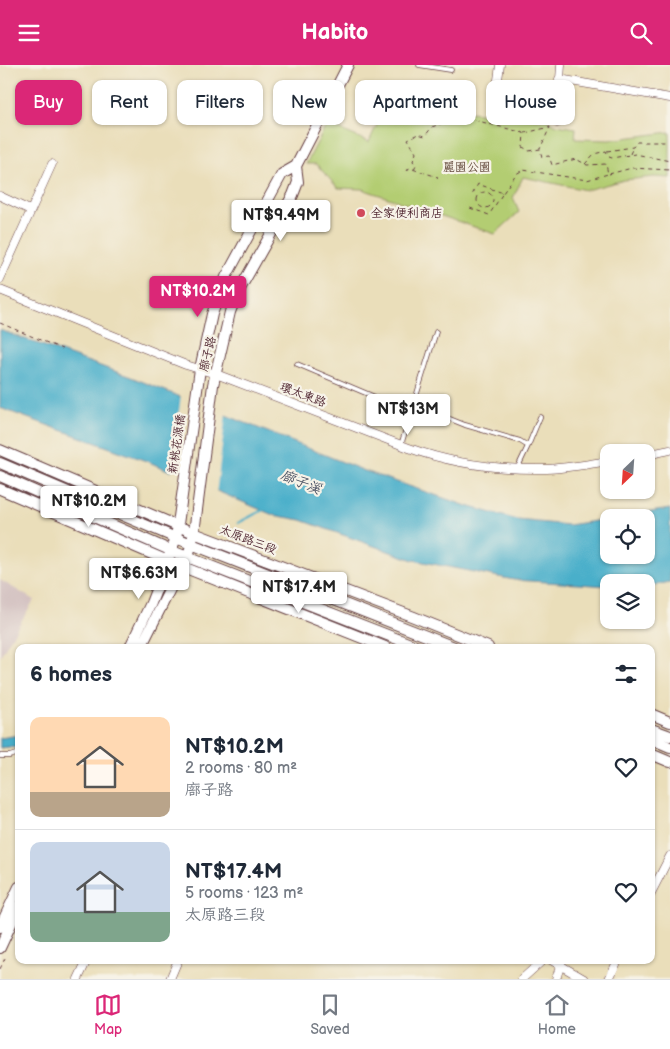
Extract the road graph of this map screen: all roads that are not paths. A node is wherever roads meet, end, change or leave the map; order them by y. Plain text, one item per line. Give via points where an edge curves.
1 (348, 65) edge
2 (419, 65) edge
3 (500, 65) edge
4 (561, 65) edge
5 (450, 70) dead end
6 (559, 79) joint
7 (498, 80) edge
8 (670, 99) edge
9 (52, 163) dead end
10 (296, 166) junction
11 (0, 196) edge
12 (30, 210) junction
13 (0, 279) edge
14 (0, 290) edge
15 (436, 332) dead end
16 (297, 364) dead end
17 (199, 374) junction
18 (216, 374) junction
19 (412, 408) junction
20 (540, 417) dead end
21 (401, 445) junction
22 (528, 446) junction
23 (0, 450) edge
24 (670, 450) edge
25 (655, 453) edge
26 (600, 462) edge
27 (0, 463) edge
28 (517, 469) junction
29 (0, 476) edge
30 (0, 489) edge
31 (178, 526) junction
32 (194, 533) junction
33 (176, 538) junction
34 (192, 543) junction
35 (172, 551) junction
36 (188, 557) junction
37 (168, 561) junction
38 (184, 567) junction
39 (131, 644) edge
40 (142, 644) edge
41 (377, 644) edge
42 (410, 644) edge
43 (446, 644) edge
44 (481, 644) edge
45 (655, 716) edge
46 (670, 722) edge
47 (655, 731) edge
48 (670, 737) edge
49 (655, 741) edge
50 (670, 747) edge
51 (15, 754) edge
52 (0, 755) edge
53 (655, 756) edge
54 (670, 762) edge
55 (670, 856) edge
56 (655, 876) edge
57 (15, 895) edge
58 (15, 916) edge
59 (0, 927) edge
60 (0, 948) edge
61 (85, 964) edge
62 (176, 964) edge
63 (539, 964) edge
64 (560, 964) edge
65 (562, 964) edge
66 (616, 964) edge
67 (78, 979) edge
68 (170, 979) edge
69 (522, 979) edge
70 (556, 979) edge
71 (584, 979) edge
72 (609, 979) edge

1 - 10 main road
2 - 5 lane
3 - 7 street
4 - 6 street
6 - 8 street
9 - 12 street
10 - 17 main road, 廍子路 via 282,174 223,283 209,326
10 - 18 main road, 廍子路 via 298,182 293,195 230,312
11 - 12 street
12 - 13 street
14 - 17 street, 環太東路
15 - 19 lane
16 - 19 lane via 364,393
17 - 18 street, 環太東路
17 - 31 main road, 新桃花源橋
18 - 21 street, 環太東路
18 - 32 main road, 廍子路
19 - 21 lane
19 - 22 lane
20 - 22 lane
21 - 28 street, 環太東路 via 439,457
22 - 28 lane
23 - 31 main road, 太原路三段
24 - 25 street
26 - 28 street, 環太東路 via 549,469
27 - 33 main road, 太原路三段
29 - 35 main road
30 - 37 main road
31 - 32 main road, 太原路三段
31 - 33 main road
32 - 34 main road
32 - 44 main road, 太原路三段
33 - 34 main road, 太原路三段
33 - 35 main road
34 - 36 main road
34 - 43 main road, 太原路三段
35 - 36 main road
35 - 37 main road
36 - 38 main road
36 - 42 main road
37 - 38 main road
37 - 39 main road
38 - 40 main road
38 - 41 main road
45 - 46 main road
47 - 48 main road
49 - 50 main road
51 - 52 lane
53 - 54 main road
55 - 56 street
57 - 59 main road
58 - 60 main road
61 - 67 street
62 - 68 street
63 - 69 street
64 - 70 street
65 - 71 street
66 - 72 street

